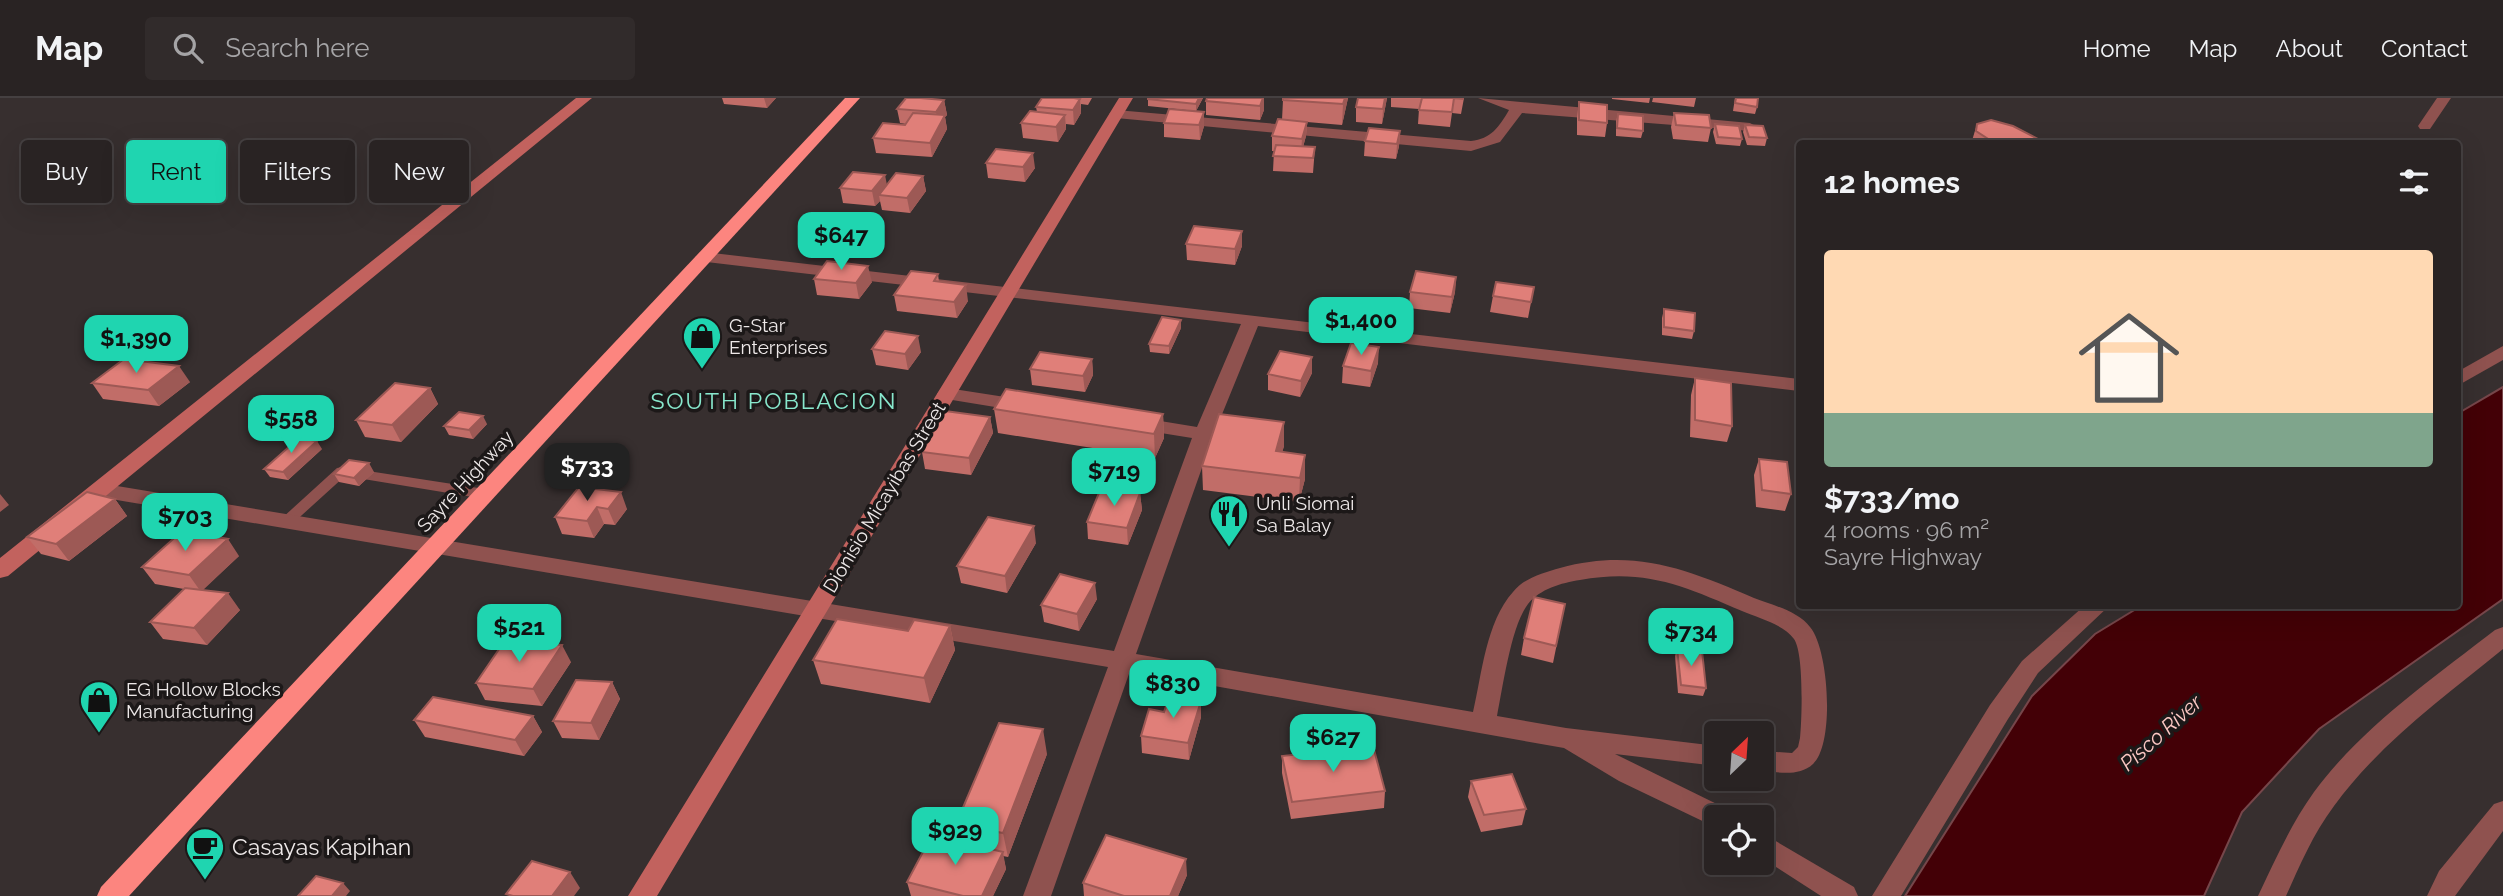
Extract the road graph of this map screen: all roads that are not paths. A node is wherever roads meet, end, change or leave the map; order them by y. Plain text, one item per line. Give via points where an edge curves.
1 (585, 98) edge
2 (853, 98) edge
3 (1485, 98) edge
4 (2444, 98) edge
5 (1121, 106) edge
6 (1517, 108) junction
7 (2425, 126) dead end
8 (1751, 127) edge
9 (704, 257) junction
10 (1008, 289) junction
11 (1251, 321) junction
12 (2503, 352) edge
13 (2461, 378) edge
14 (1796, 385) edge
15 (947, 394) junction
16 (1042, 409) edge
17 (1123, 421) edge
18 (1204, 434) junction
19 (99, 490) junction
20 (485, 494) junction
21 (286, 522) junction
22 (436, 547) junction
23 (0, 570) edge
24 (817, 607) junction
25 (2095, 609) edge
26 (2503, 636) edge
27 (1121, 662) junction
28 (1483, 724) junction
29 (1566, 738) junction
30 (1704, 754) edge
31 (1774, 762) edge
32 (1704, 810) edge
33 (2503, 812) edge
34 (1774, 852) edge
35 (111, 896) edge
36 (642, 896) edge
37 (1037, 896) edge
38 (1844, 896) edge
39 (1886, 896) edge
40 (2272, 896) edge
41 (2441, 896) edge

1 - 19 street
2 - 9 highway, Sayre Highway
3 - 6 street
4 - 7 street
5 - 6 street via 1471,146 1484,145 1502,134
5 - 10 street, Dionisio Micayibas Street
6 - 8 street
9 - 10 street
9 - 20 highway, Sayre Highway
10 - 11 street
10 - 15 street, Dionisio Micayibas Street
11 - 14 street
11 - 18 street
12 - 13 street
15 - 16 street
15 - 24 street, Dionisio Micayibas Street
17 - 18 street
18 - 27 street
19 - 21 street
19 - 23 street
20 - 21 lane via 342,471
20 - 22 highway, Sayre Highway
21 - 22 street
22 - 24 street
22 - 35 highway, Sayre Highway
24 - 27 street
24 - 36 street, Dionisio Micayibas Street
25 - 39 street via 2030,667
26 - 40 street via 2373,745 2336,783 2307,823
27 - 28 street
27 - 37 street
28 - 29 street
28 - 31 street via 1509,619 1521,596 1553,578 1578,572 1609,566 1655,567 1763,611 1799,629 1806,639 1814,700 1813,742 1804,760
29 - 30 street
29 - 32 street
33 - 41 street via 2449,879
34 - 38 street

